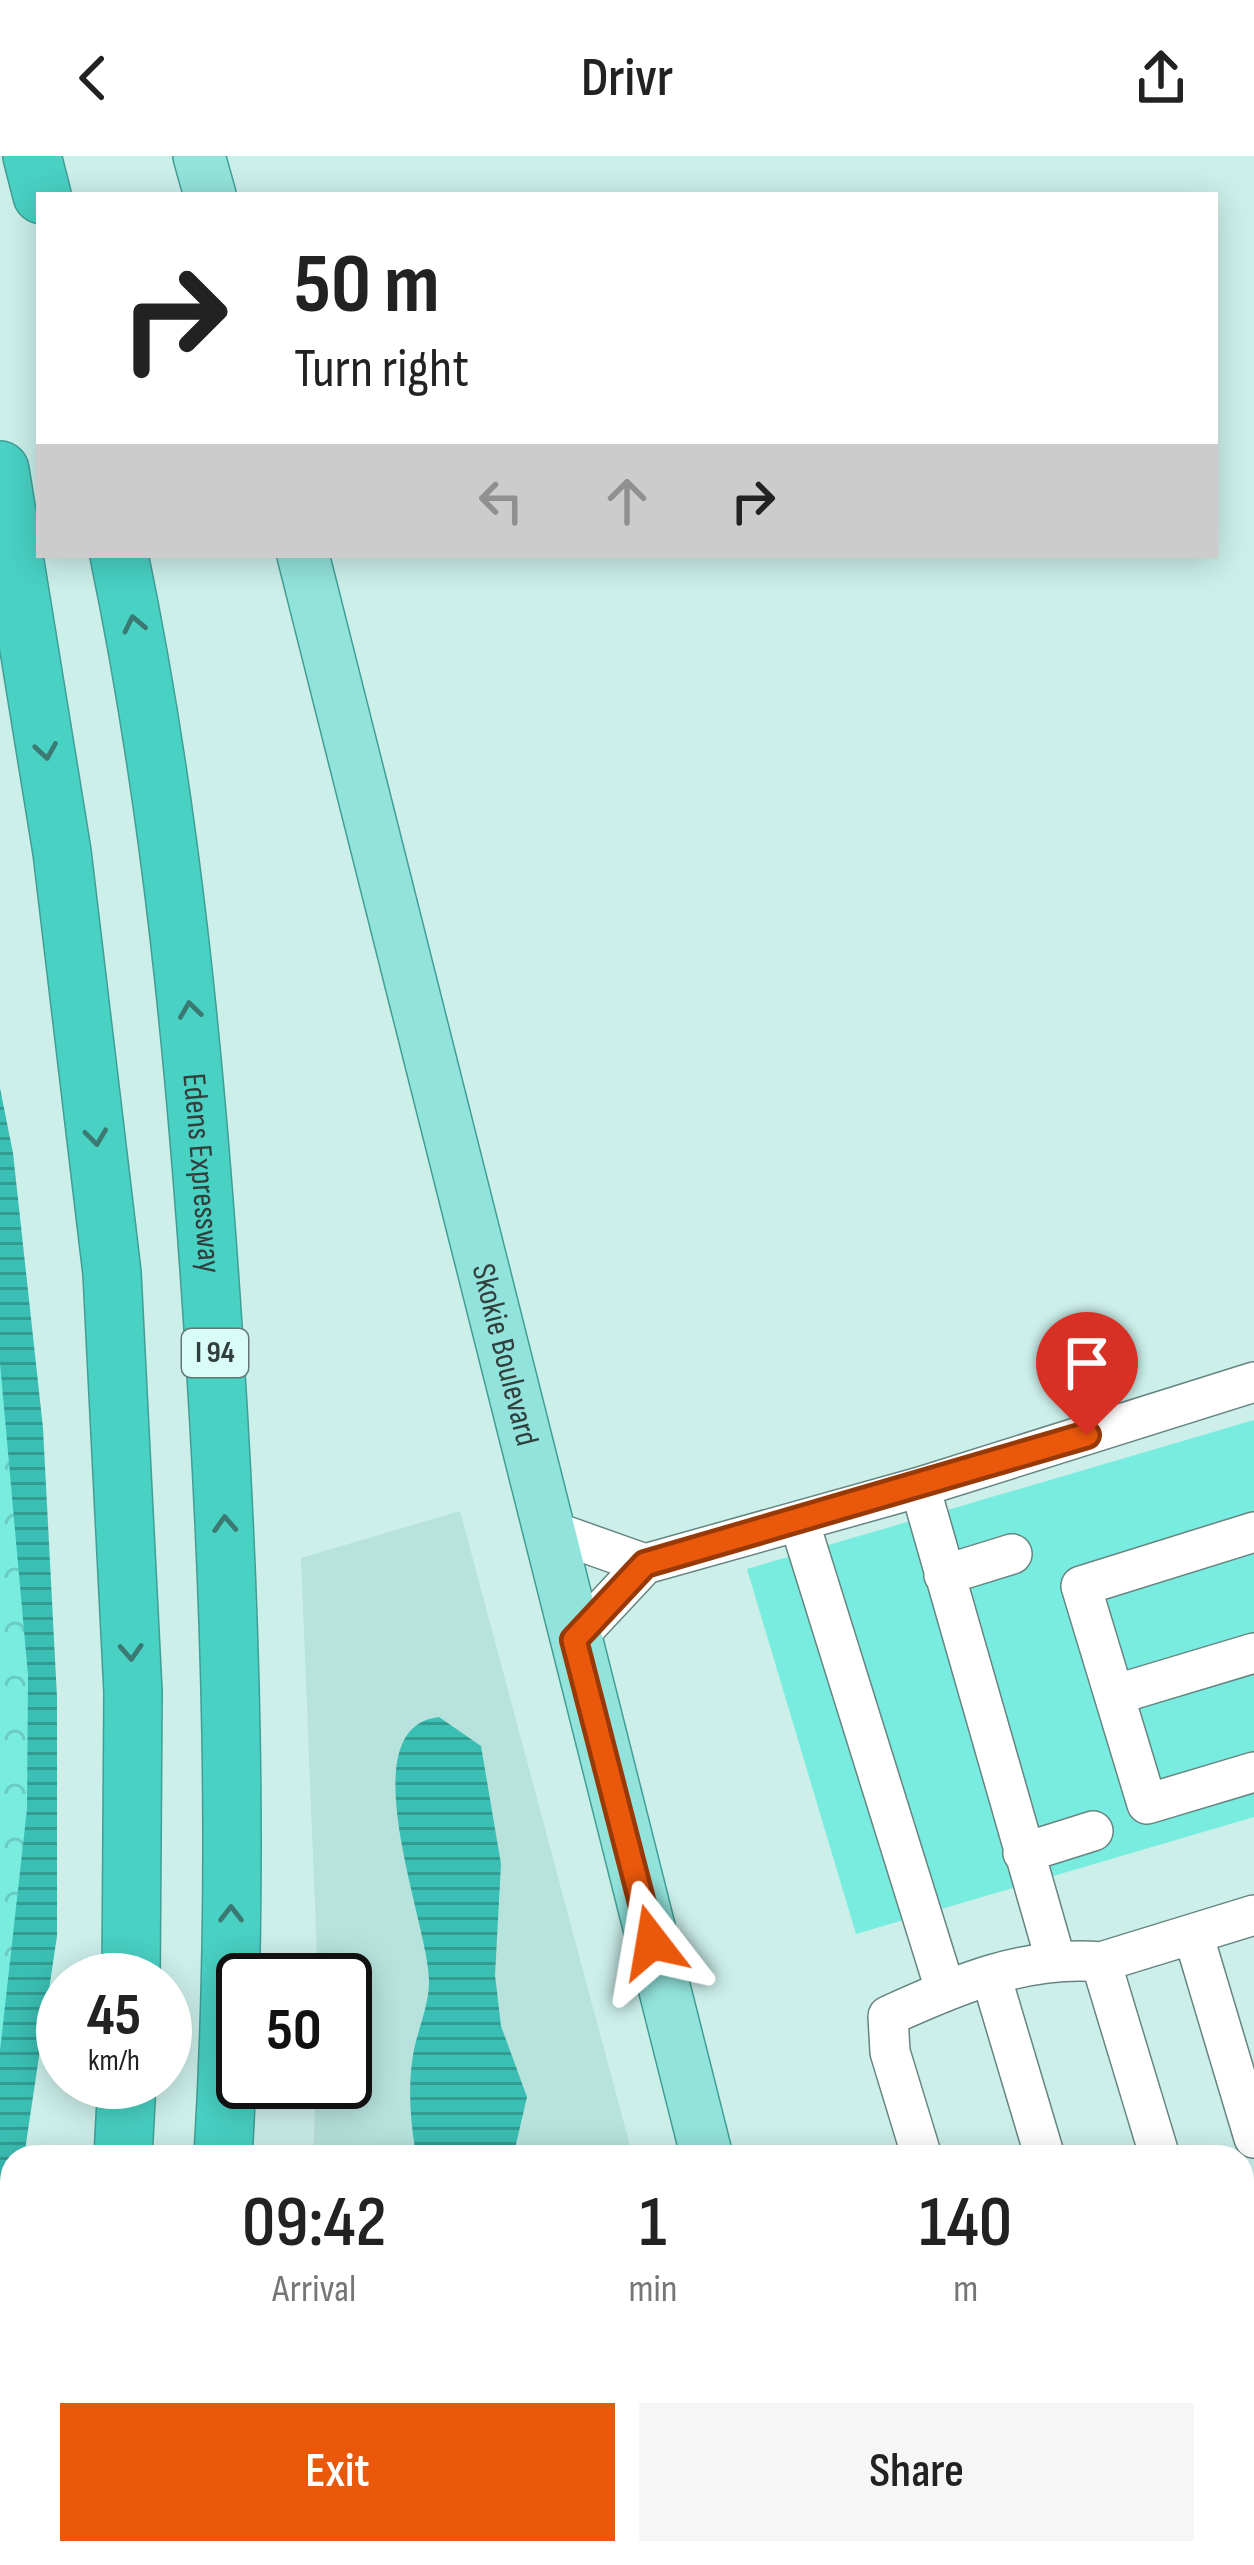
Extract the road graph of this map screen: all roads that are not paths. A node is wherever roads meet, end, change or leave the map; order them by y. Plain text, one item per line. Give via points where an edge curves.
1 (32, 156) edge
2 (200, 156) edge
3 (42, 192) edge
4 (208, 192) edge
5 (0, 470) edge
6 (120, 558) edge
7 (304, 558) edge
8 (1254, 1382) edge
9 (920, 1487) junction
10 (799, 1521) junction
11 (549, 1530) junction
12 (1254, 1532) edge
13 (1012, 1554) dead end
14 (645, 1564) junction
15 (944, 1575) junction
16 (574, 1640) junction
17 (1254, 1653) edge
18 (1114, 1695) junction
19 (1254, 1772) edge
20 (1093, 1832) dead end
21 (1023, 1852) junction
22 (1254, 1915) edge
23 (1193, 1934) junction
24 (131, 1953) edge
25 (1055, 1958) junction
26 (1101, 1962) junction
27 (992, 1976) junction
28 (945, 1989) junction
29 (126, 2109) edge
30 (1254, 2138) edge
31 (124, 2145) edge
32 (224, 2145) edge
33 (703, 2145) edge
34 (918, 2145) edge
35 (1041, 2145) edge
36 (1156, 2145) edge

1 - 3 highway
2 - 4 main road
5 -> 24 highway via 62,852 112,1274 134,1692
32 -> 6 highway, Edens Expressway / I 94 via 232,1650 215,1351 193,1028
7 - 11 main road, Skokie Boulevard
8 - 9 lane
9 - 10 lane
9 - 15 lane
10 - 14 lane
10 - 28 lane
11 - 14 lane
11 - 16 main road, Skokie Boulevard
12 - 18 lane via 1081,1586
13 - 15 lane
14 - 16 lane
15 - 21 lane
16 - 33 main road, Skokie Boulevard
17 - 18 lane
18 - 19 lane via 1147,1804
20 - 21 lane
21 - 25 lane
22 - 23 lane
23 - 26 lane
23 - 30 lane
25 - 26 lane
25 - 27 lane
26 - 36 lane
27 - 28 lane
27 - 35 lane
28 - 34 lane via 888,2016 890,2052
29 - 31 highway

